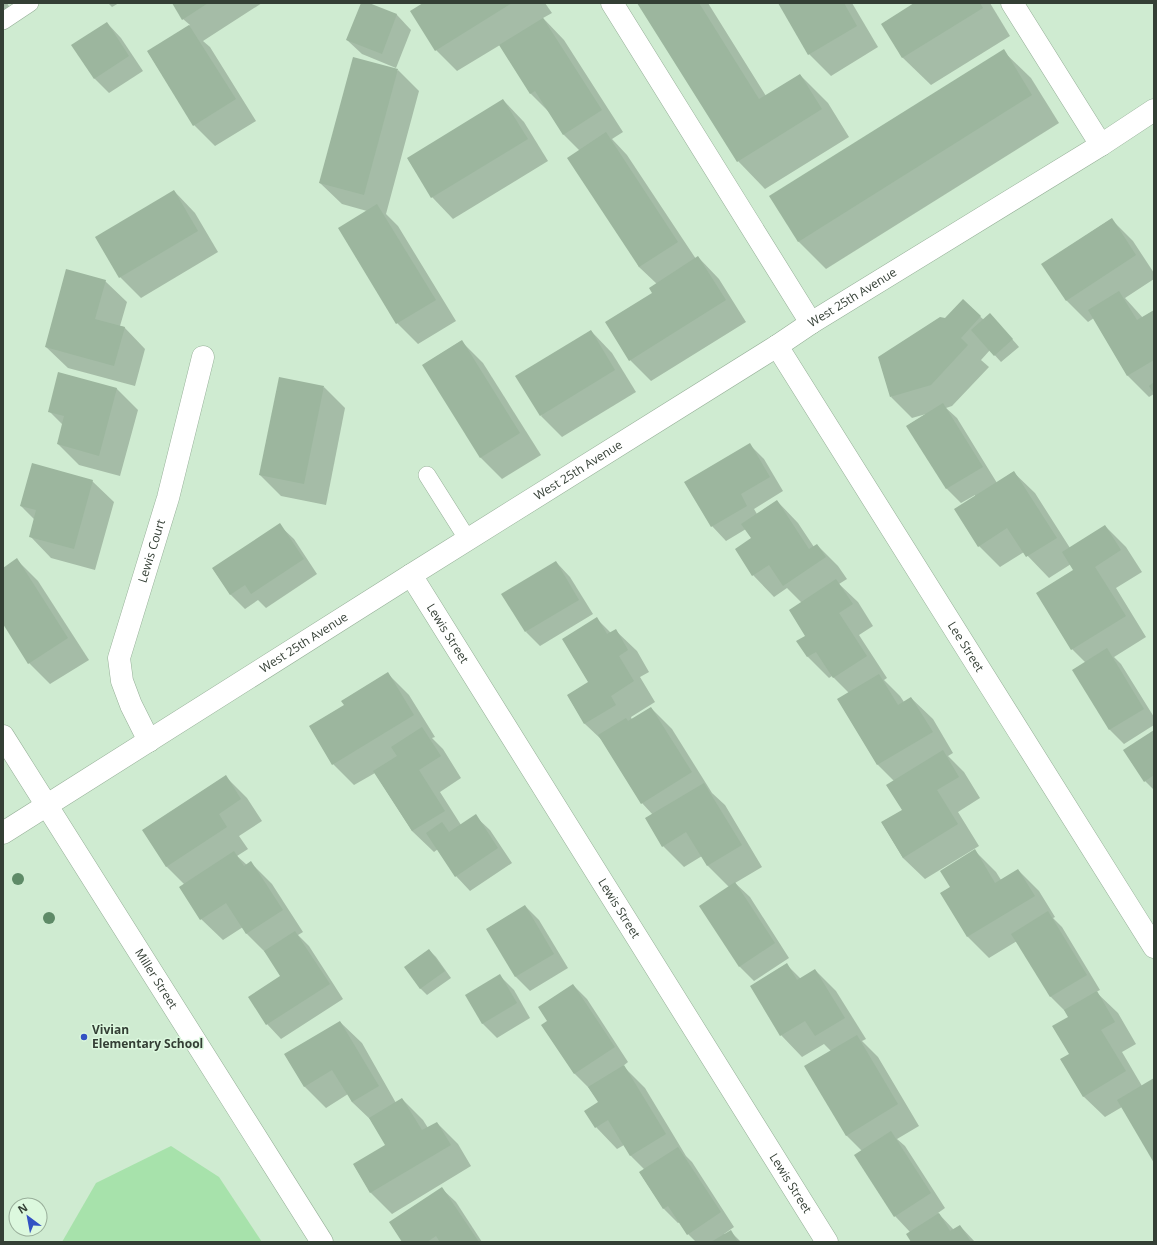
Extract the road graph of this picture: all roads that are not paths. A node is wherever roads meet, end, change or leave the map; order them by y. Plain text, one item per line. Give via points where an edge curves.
1 (30, 3) edge
2 (612, 3) edge
3 (1012, 3) edge
4 (3, 21) edge
5 (1153, 115) edge
6 (1101, 145) junction
7 (811, 323) junction
8 (777, 346) junction
9 (203, 357) dead end
10 (428, 475) dead end
11 (468, 540) junction
12 (412, 574) junction
13 (3, 736) edge
14 (149, 741) junction
15 (47, 805) junction
16 (3, 833) edge
17 (1154, 947) edge
18 (322, 1242) edge
19 (827, 1242) edge

1 - 4 lane
2 - 7 street
3 - 6 street
5 - 6 street, West 25th Avenue
6 - 7 street, West 25th Avenue
7 - 8 street, West 25th Avenue
8 - 11 street, West 25th Avenue
8 - 17 street, Lee Street
9 - 14 street, Lewis Court via 168,498 120,658 122,681
10 - 11 lane
11 - 12 street, West 25th Avenue
12 - 14 street, West 25th Avenue
12 - 19 street, Lewis Street
13 - 15 street, Miller Street
14 - 15 street, West 25th Avenue
15 - 16 street, West 25th Avenue
15 - 18 street, Miller Street

